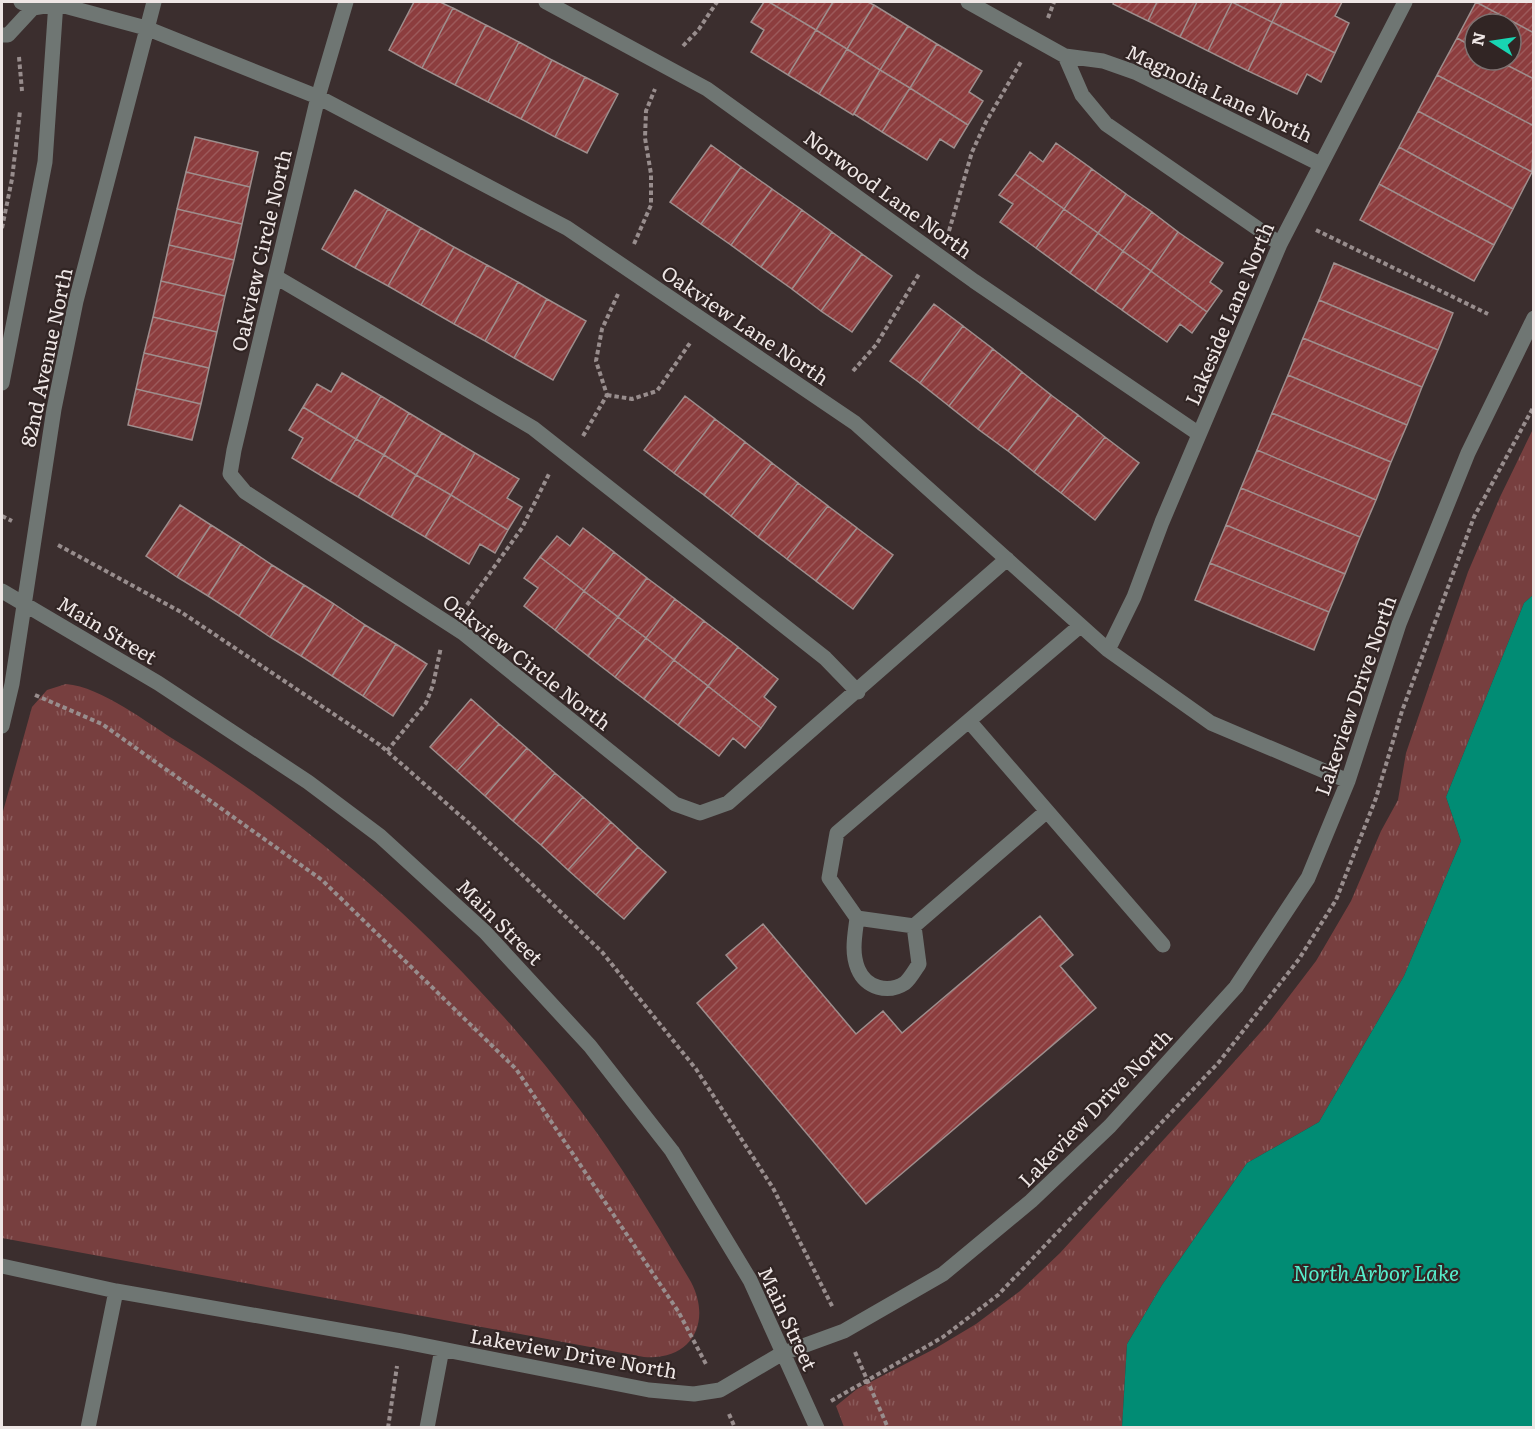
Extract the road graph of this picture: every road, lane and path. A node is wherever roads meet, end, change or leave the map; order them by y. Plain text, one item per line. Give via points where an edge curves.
1 (154, 2) edge
2 (346, 2) edge
3 (546, 2) edge
4 (717, 2) edge
5 (968, 2) edge
6 (1054, 2) edge
7 (1405, 2) edge
8 (57, 3) edge
9 (27, 5) edge
10 (16, 26) junction
11 (146, 28) junction
12 (2, 35) edge
13 (1032, 38) junction
14 (1065, 56) junction
15 (663, 65) junction
16 (22, 94) dead end
17 (318, 97) junction
18 (21, 105) dead end
19 (1320, 164) junction
20 (2, 228) edge
21 (1315, 230) dead end
22 (1280, 244) junction
23 (935, 252) junction
24 (628, 269) junction
25 (276, 277) junction
26 (1488, 314) dead end
27 (1533, 318) edge
28 (689, 346) dead end
29 (853, 371) dead end
30 (2, 383) edge
31 (607, 395) junction
32 (1199, 434) junction
33 (564, 452) junction
34 (2, 516) edge
35 (34, 532) junction
36 (1007, 559) junction
37 (2, 591) edge
38 (24, 603) junction
39 (452, 626) junction
40 (1080, 626) junction
41 (1107, 650) junction
42 (12, 684) junction
43 (858, 692) junction
44 (969, 720) junction
45 (2, 726) edge
46 (387, 751) junction
47 (1348, 781) junction
48 (1047, 811) junction
49 (857, 918) junction
50 (914, 926) junction
51 (1163, 945) dead end
52 (2, 1266) edge
53 (116, 1291) junction
54 (827, 1295) dead end
55 (690, 1334) dead end
56 (442, 1349) junction
57 (781, 1354) junction
58 (868, 1378) dead end
59 (395, 1383) dead end
60 (88, 1428) edge
61 (388, 1428) edge
62 (427, 1428) edge
63 (817, 1428) edge
64 (888, 1428) edge

1 - 11 street, 82nd Avenue North
2 - 17 street, Oakview Circle North
3 - 15 street, Norwood Lane North
4 - 15 path via 699,29
5 - 13 street, Magnolia Lane North
6 - 13 path via 1047,20
7 - 19 street, Lakeside Lane North
8 - 9 street
8 - 11 street, Oakview Lane North
8 - 30 street, 82nd Avenue North via 45,162
9 - 10 street
10 - 12 street
10 - 16 path
11 - 17 street, Oakview Lane North
11 - 35 street, 82nd Avenue North via 76,301
13 - 14 street, Magnolia Lane North
13 - 23 path via 972,152 948,233
14 - 19 street, Magnolia Lane North via 1103,61 1137,73
14 - 22 street via 1082,95 1106,124
15 - 23 street, Norwood Lane North via 707,89
15 - 24 path via 646,111 651,205 636,237
17 - 24 street, Oakview Lane North via 567,228
17 - 25 street, Oakview Circle North
18 - 20 path
19 - 22 street, Lakeside Lane North
21 - 26 path
22 - 32 street, Lakeside Lane North
23 - 29 path via 876,345
23 - 32 street, Norwood Lane North
24 - 31 path via 602,329 596,361
24 - 36 street, Oakview Lane North via 855,423
25 - 33 street via 533,428
25 - 39 street, Oakview Circle North via 230,474 245,492
27 - 47 street, Lakeview Drive North via 1468,453 1433,538 1399,624
28 - 31 path via 657,391 632,399
31 - 33 path via 581,438
32 - 41 street, Lakeside Lane North via 1134,597
33 - 39 path via 522,528
33 - 43 street via 825,658
34 - 35 path
35 - 38 street, 82nd Avenue North
35 - 46 path via 181,612
36 - 40 street, Oakview Lane North
36 - 43 street, Oakview Circle North
37 - 38 street, Main Street
38 - 42 street, 82nd Avenue North
38 - 57 street, Main Street via 214,718 308,782 380,836 485,932 590,1046 672,1150 750,1281
39 - 43 street, Oakview Circle North via 675,804 700,813 728,803
39 - 46 path via 441,647 426,704
40 - 41 street, Oakview Lane North
40 - 44 street
41 - 47 street, Oakview Lane North via 1211,723
42 - 45 street, 82nd Avenue North
42 - 55 path via 102,724 322,880 516,1069
44 - 48 street
44 - 49 street via 837,833 829,878
46 - 54 path via 471,825 602,952 696,1069 773,1188
47 - 57 street, Lakeview Drive North via 1308,878 1236,987 1110,1126 1031,1201 943,1274 844,1331
48 - 50 street
48 - 51 street
49 - 50 street
49 - 50 street via 853,948 858,970 871,985 889,989 906,982 919,964
52 - 53 street, Lakeview Drive North
53 - 56 street, Lakeview Drive North
53 - 60 street
56 - 57 street, Lakeview Drive North via 650,1390 694,1394 720,1390
56 - 62 street
57 - 63 street, Main Street
58 - 64 path
59 - 61 path

